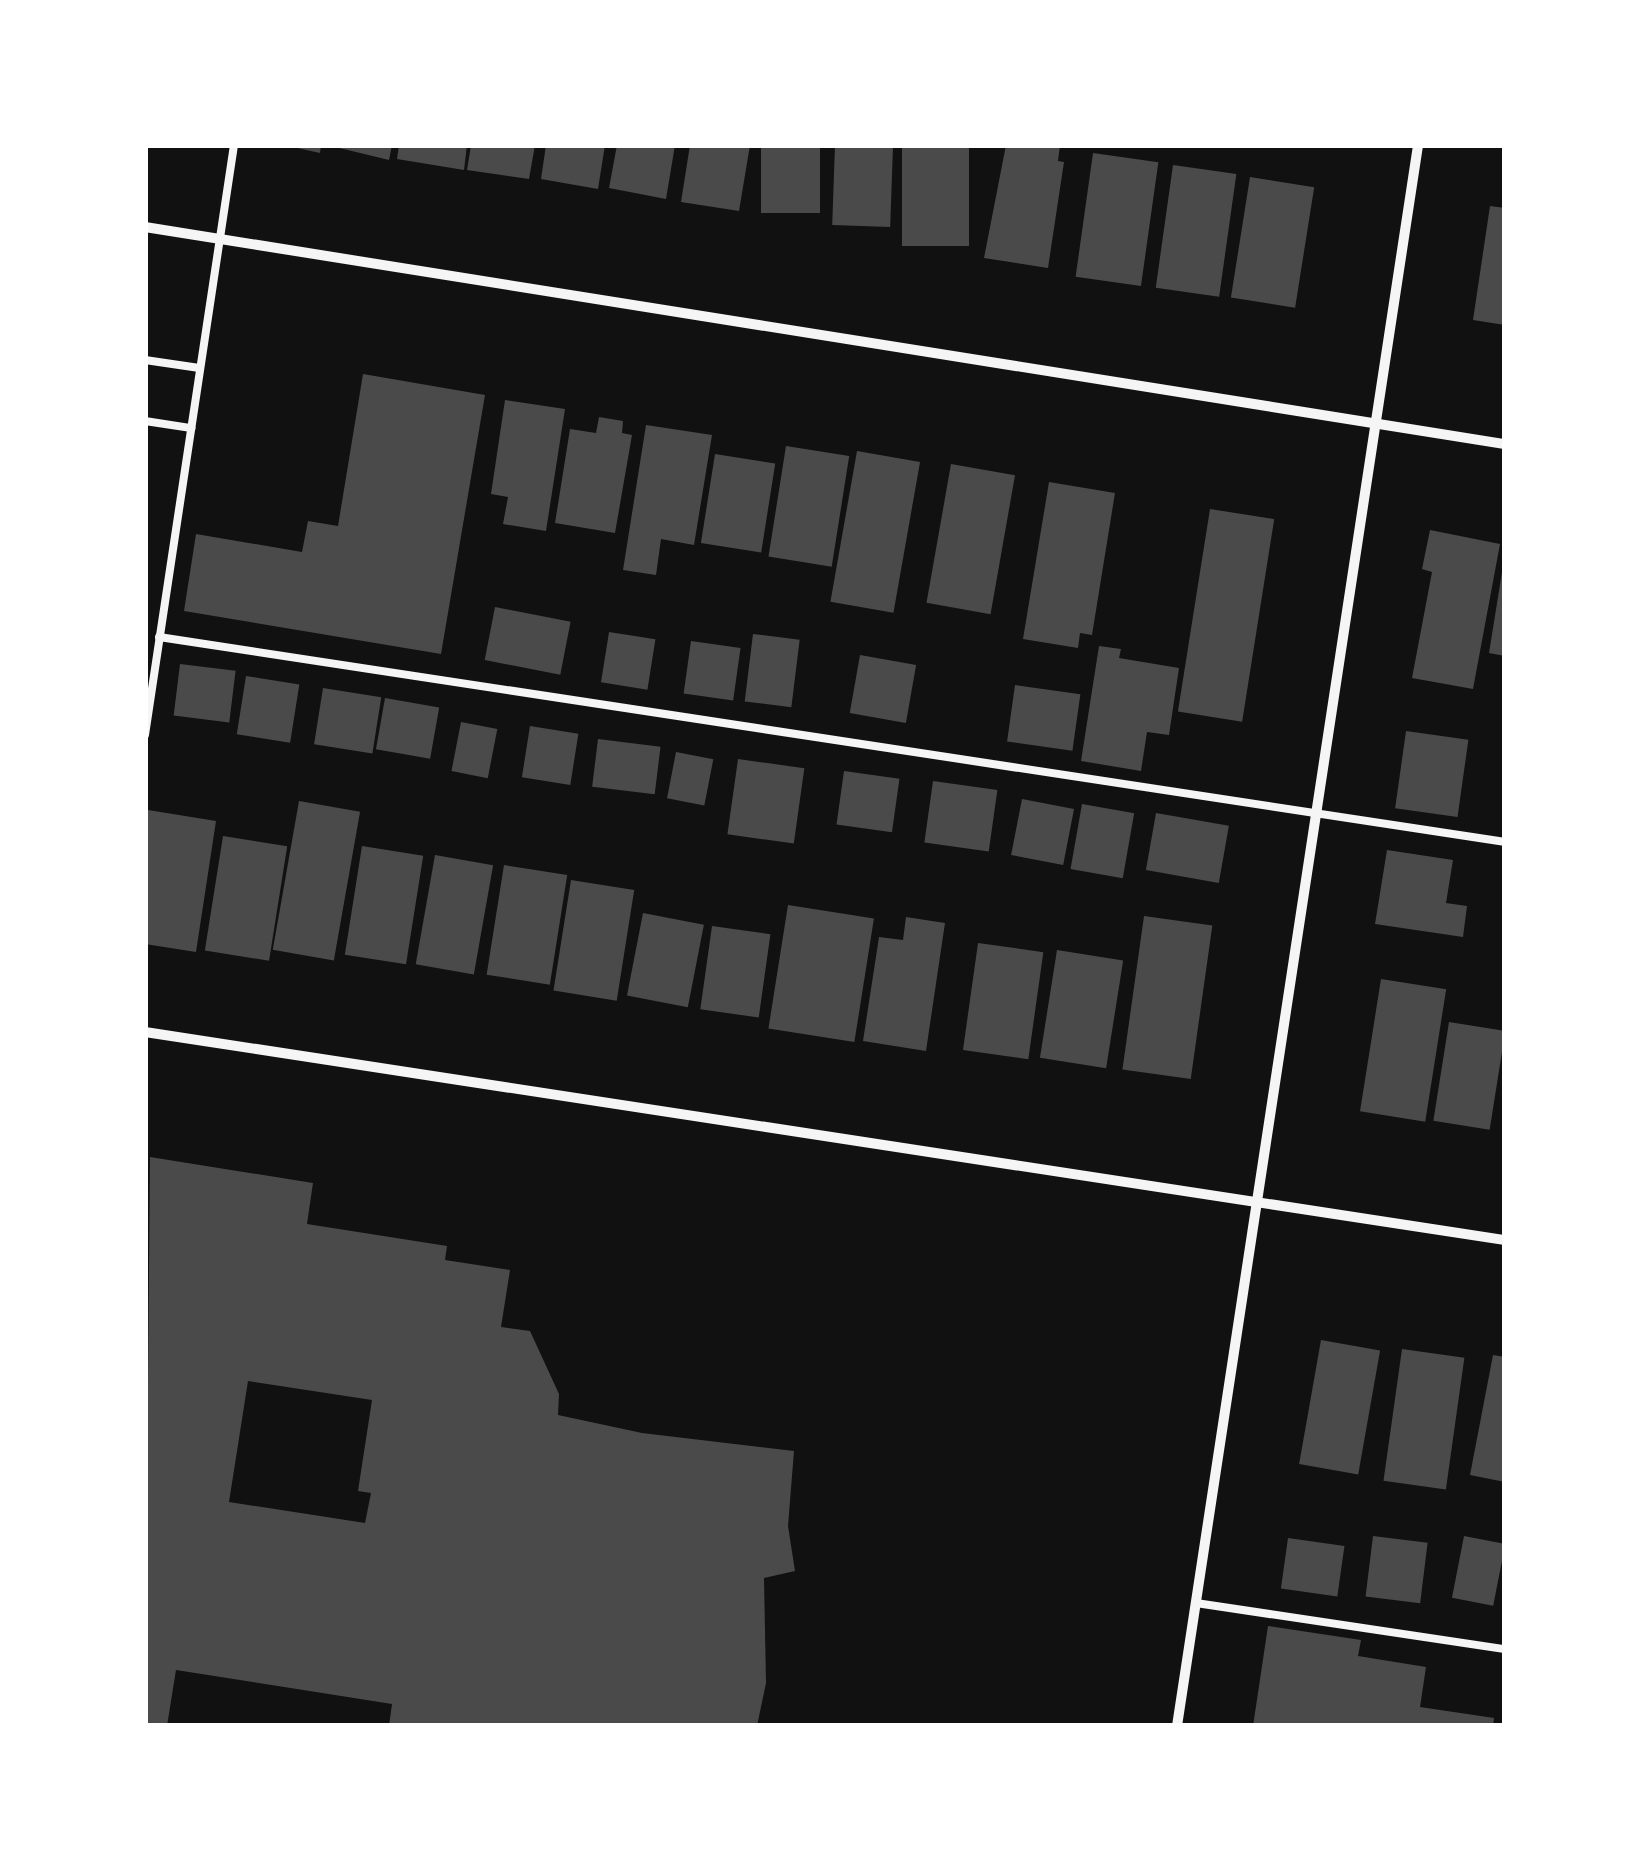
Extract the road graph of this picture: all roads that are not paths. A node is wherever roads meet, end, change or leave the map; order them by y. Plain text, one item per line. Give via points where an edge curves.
1 (234, 145) edge
2 (1418, 145) edge
3 (145, 227) edge
4 (220, 238) junction
5 (145, 360) edge
6 (199, 368) junction
7 (145, 421) edge
8 (1375, 425) junction
9 (190, 428) junction
10 (1505, 444) edge
11 (159, 638) junction
12 (145, 735) edge
13 (1316, 813) junction
14 (1505, 842) edge
15 (145, 1032) edge
16 (1260, 1202) junction
17 (1505, 1240) edge
18 (1196, 1603) junction
19 (1505, 1649) edge
20 (1177, 1726) edge

1 - 4 lane
2 - 8 street
3 - 4 street
4 - 6 lane
4 - 8 street
5 - 6 lane
6 - 9 lane
7 - 9 lane
8 - 10 street
8 - 13 street
9 - 11 lane
11 - 12 lane
11 - 13 lane
13 - 14 lane
13 - 16 street
15 - 16 street
16 - 17 street
16 - 18 street
18 - 19 lane
18 - 20 street

